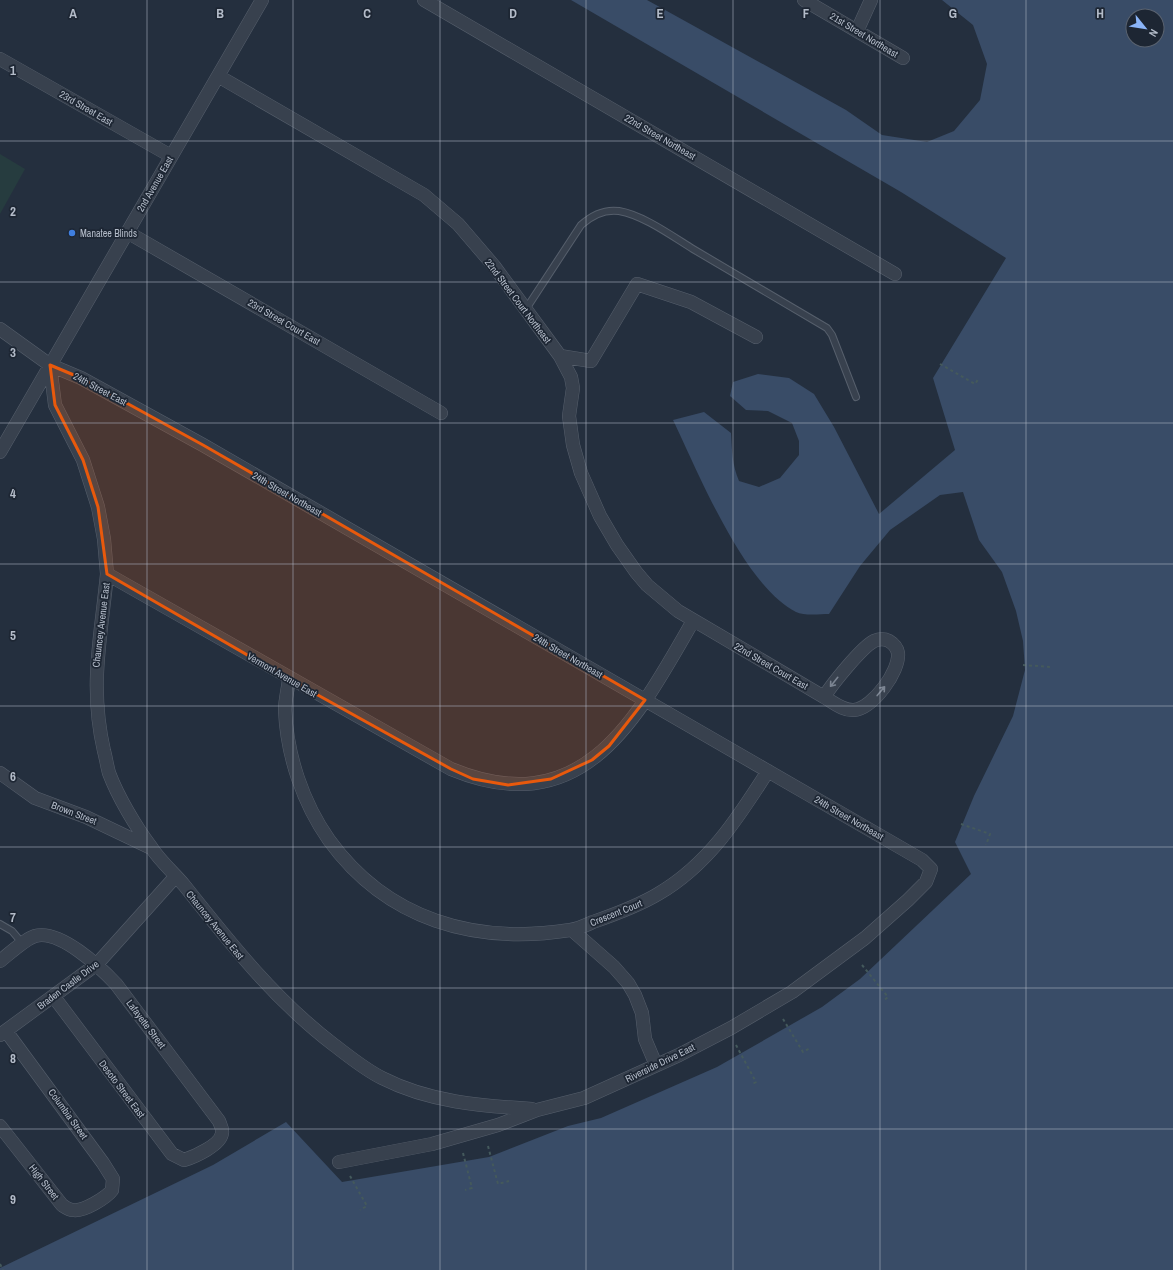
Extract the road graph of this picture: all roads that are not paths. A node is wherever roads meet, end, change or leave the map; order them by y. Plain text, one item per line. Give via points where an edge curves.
1 (262, 0) edge
2 (424, 0) edge
3 (804, 0) edge
4 (871, 0) edge
5 (857, 30) junction
6 (903, 58) dead end
7 (0, 59) edge
8 (218, 76) junction
9 (171, 156) junction
10 (127, 232) junction
11 (895, 274) dead end
12 (526, 309) junction
13 (0, 329) edge
14 (756, 337) dead end
15 (560, 356) junction
16 (50, 365) junction
17 (856, 398) dead end
18 (441, 413) dead end
19 (203, 445) joint
20 (0, 452) edge
21 (107, 574) junction
22 (693, 621) junction
23 (289, 679) junction
24 (824, 697) junction
25 (645, 700) junction
26 (768, 771) junction
27 (0, 773) edge
28 (151, 848) junction
29 (931, 870) joint
30 (176, 876) junction
31 (0, 924) edge
32 (572, 930) junction
33 (23, 944) junction
34 (0, 961) edge
35 (97, 964) junction
36 (54, 997) junction
37 (3, 1033) edge
38 (656, 1065) junction
39 (537, 1110) junction
40 (0, 1126) edge
41 (202, 1152) joint
42 (339, 1162) dead end
43 (102, 1199) joint

1 - 8 street, 2nd Avenue East
2 - 11 street, 22nd Street Northeast
3 - 5 street, 21st Street Northeast
4 - 5 street
5 - 6 street, 21st Street Northeast
7 - 9 street, 23rd Street East
8 - 9 street, 2nd Avenue East
8 - 12 street, 22nd Street Court Northeast via 424,195 458,224
9 - 10 street, 2nd Avenue East
10 - 16 street, 2nd Avenue East
10 - 18 street, 23rd Street Court East
12 - 15 street, 22nd Street Court Northeast
12 - 17 lane via 581,225 593,215 606,211 626,213 670,235 827,328
13 - 16 street, 24th Street East
14 - 15 street via 691,302 637,284 591,361
15 - 22 street, 22nd Street Court Northeast via 573,388 569,416 573,445 591,500 616,545 640,576 662,598
16 - 19 street, 24th Street East via 81,378
16 - 20 street, 2nd Avenue East
16 - 21 street via 55,405 83,460 98,507
19 - 25 street, 24th Street Northeast
21 - 23 street, Vermont Avenue East
21 - 28 street, Chauncey Avenue East via 95,676 99,731 109,774
22 - 24 street, 22nd Street Court East
22 - 25 street, Vermont Avenue East
23 - 25 street, Vermont Avenue East via 451,769 473,779 508,785 551,779 592,760 610,746
23 - 32 street, Crescent Court via 286,715 290,747 302,789 320,828 341,857 357,873 411,911 455,928 499,934
24 -> 24 street, 22nd Street Court East via 849,709 859,709 868,704 890,678 898,653 894,644 879,639 870,643 836,678
25 - 26 street, 24th Street Northeast
26 - 29 street, 24th Street Northeast via 922,860
26 - 32 street, Crescent Court via 732,827 691,871 660,893 636,905
27 - 28 street, Brown Street via 35,798 86,817
28 - 30 street, Chauncey Avenue East
29 - 38 street, Riverside Drive East via 926,882 865,938 792,992 731,1028
30 - 35 street, Braden Castle Drive
30 - 39 street, Chauncey Avenue East via 247,964 285,1004 311,1028 362,1067 407,1089 432,1097 486,1106
31 - 33 lane via 12,931
32 - 38 street via 628,982 642,1013 645,1039
33 - 34 street, Lafayette Street
33 - 35 street, Lafayette Street via 35,936 49,936
35 - 36 street, Braden Castle Drive
35 - 41 street, Lafayette Street via 116,984 219,1121 222,1133 220,1139
36 - 37 street, Braden Castle Drive
36 - 41 street, Desoto Street East via 172,1154 184,1160
37 - 43 street, Columbia Street via 113,1178 112,1190
38 - 39 street, Riverside Drive East via 584,1098
39 - 42 street, Riverside Drive East via 498,1125 432,1144
40 - 43 street, High Street via 62,1205 74,1211

